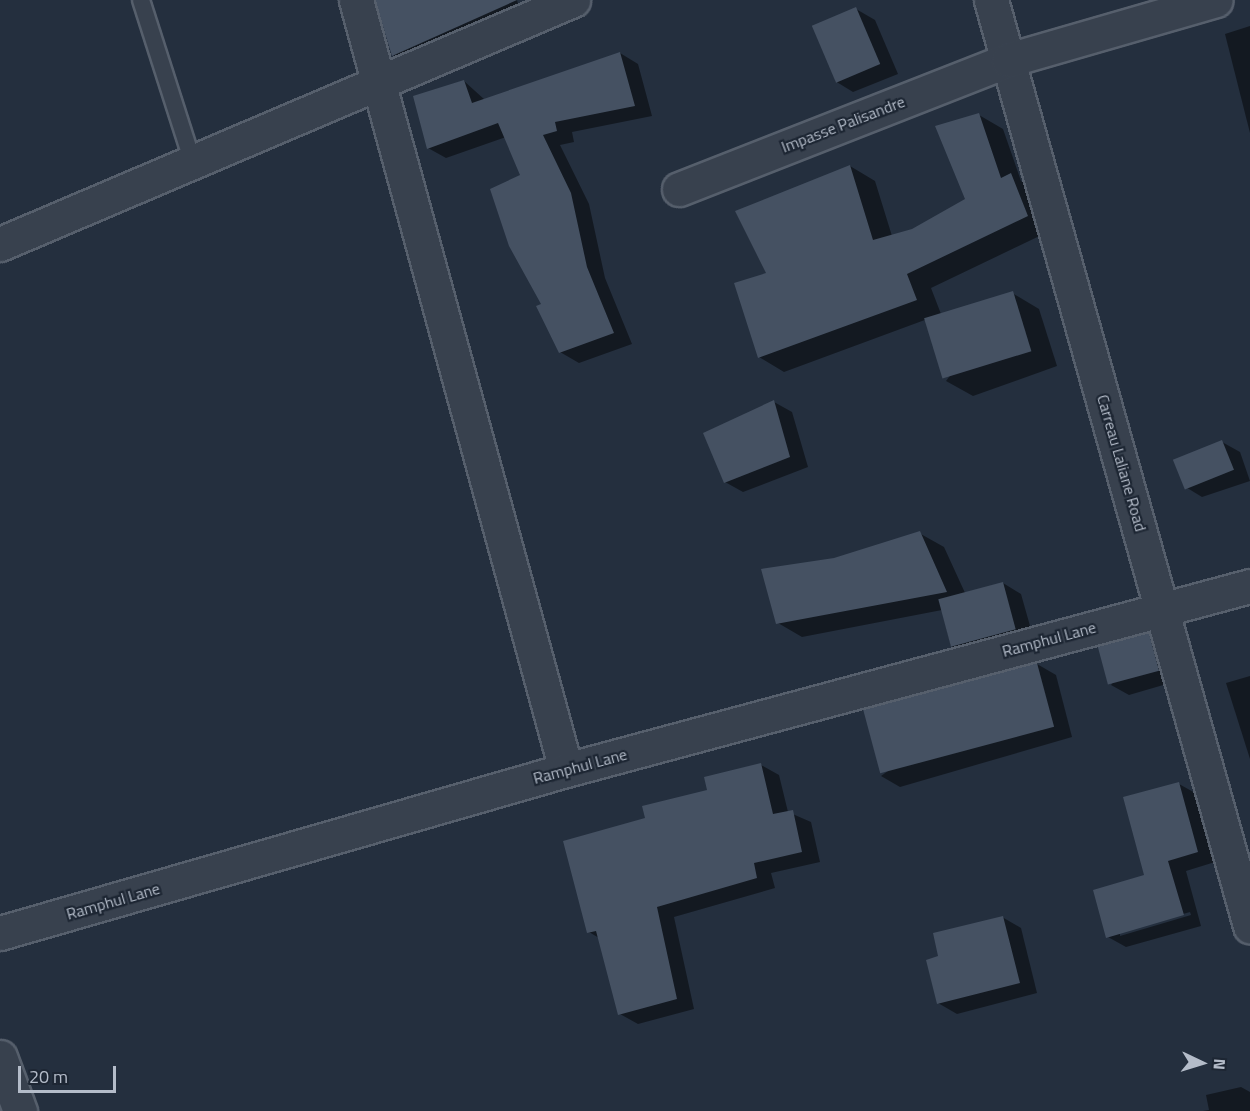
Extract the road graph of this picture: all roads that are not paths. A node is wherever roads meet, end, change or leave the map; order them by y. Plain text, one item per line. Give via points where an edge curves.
1 (141, 0) edge
2 (356, 0) edge
3 (573, 0) edge
4 (991, 0) edge
5 (1216, 0) edge
6 (1008, 60) junction
7 (377, 80) junction
8 (192, 160) junction
9 (679, 189) dead end
10 (0, 244) edge
11 (1250, 586) edge
12 (1163, 609) junction
13 (566, 770) junction
14 (1250, 927) edge
15 (0, 933) edge
16 (0, 1058) edge
17 (20, 1111) edge

1 - 8 lane
2 - 7 street
3 - 7 street
4 - 6 street, Carreau Laliane Road
5 - 6 street, Impasse Palisandre
6 - 9 street, Impasse Palisandre
6 - 12 street, Carreau Laliane Road
7 - 8 street
7 - 13 street
8 - 10 street
11 - 12 street, Ramphul Lane
12 - 13 street, Ramphul Lane
12 - 14 street, Carreau Laliane Road
13 - 15 street, Ramphul Lane
16 - 17 street

